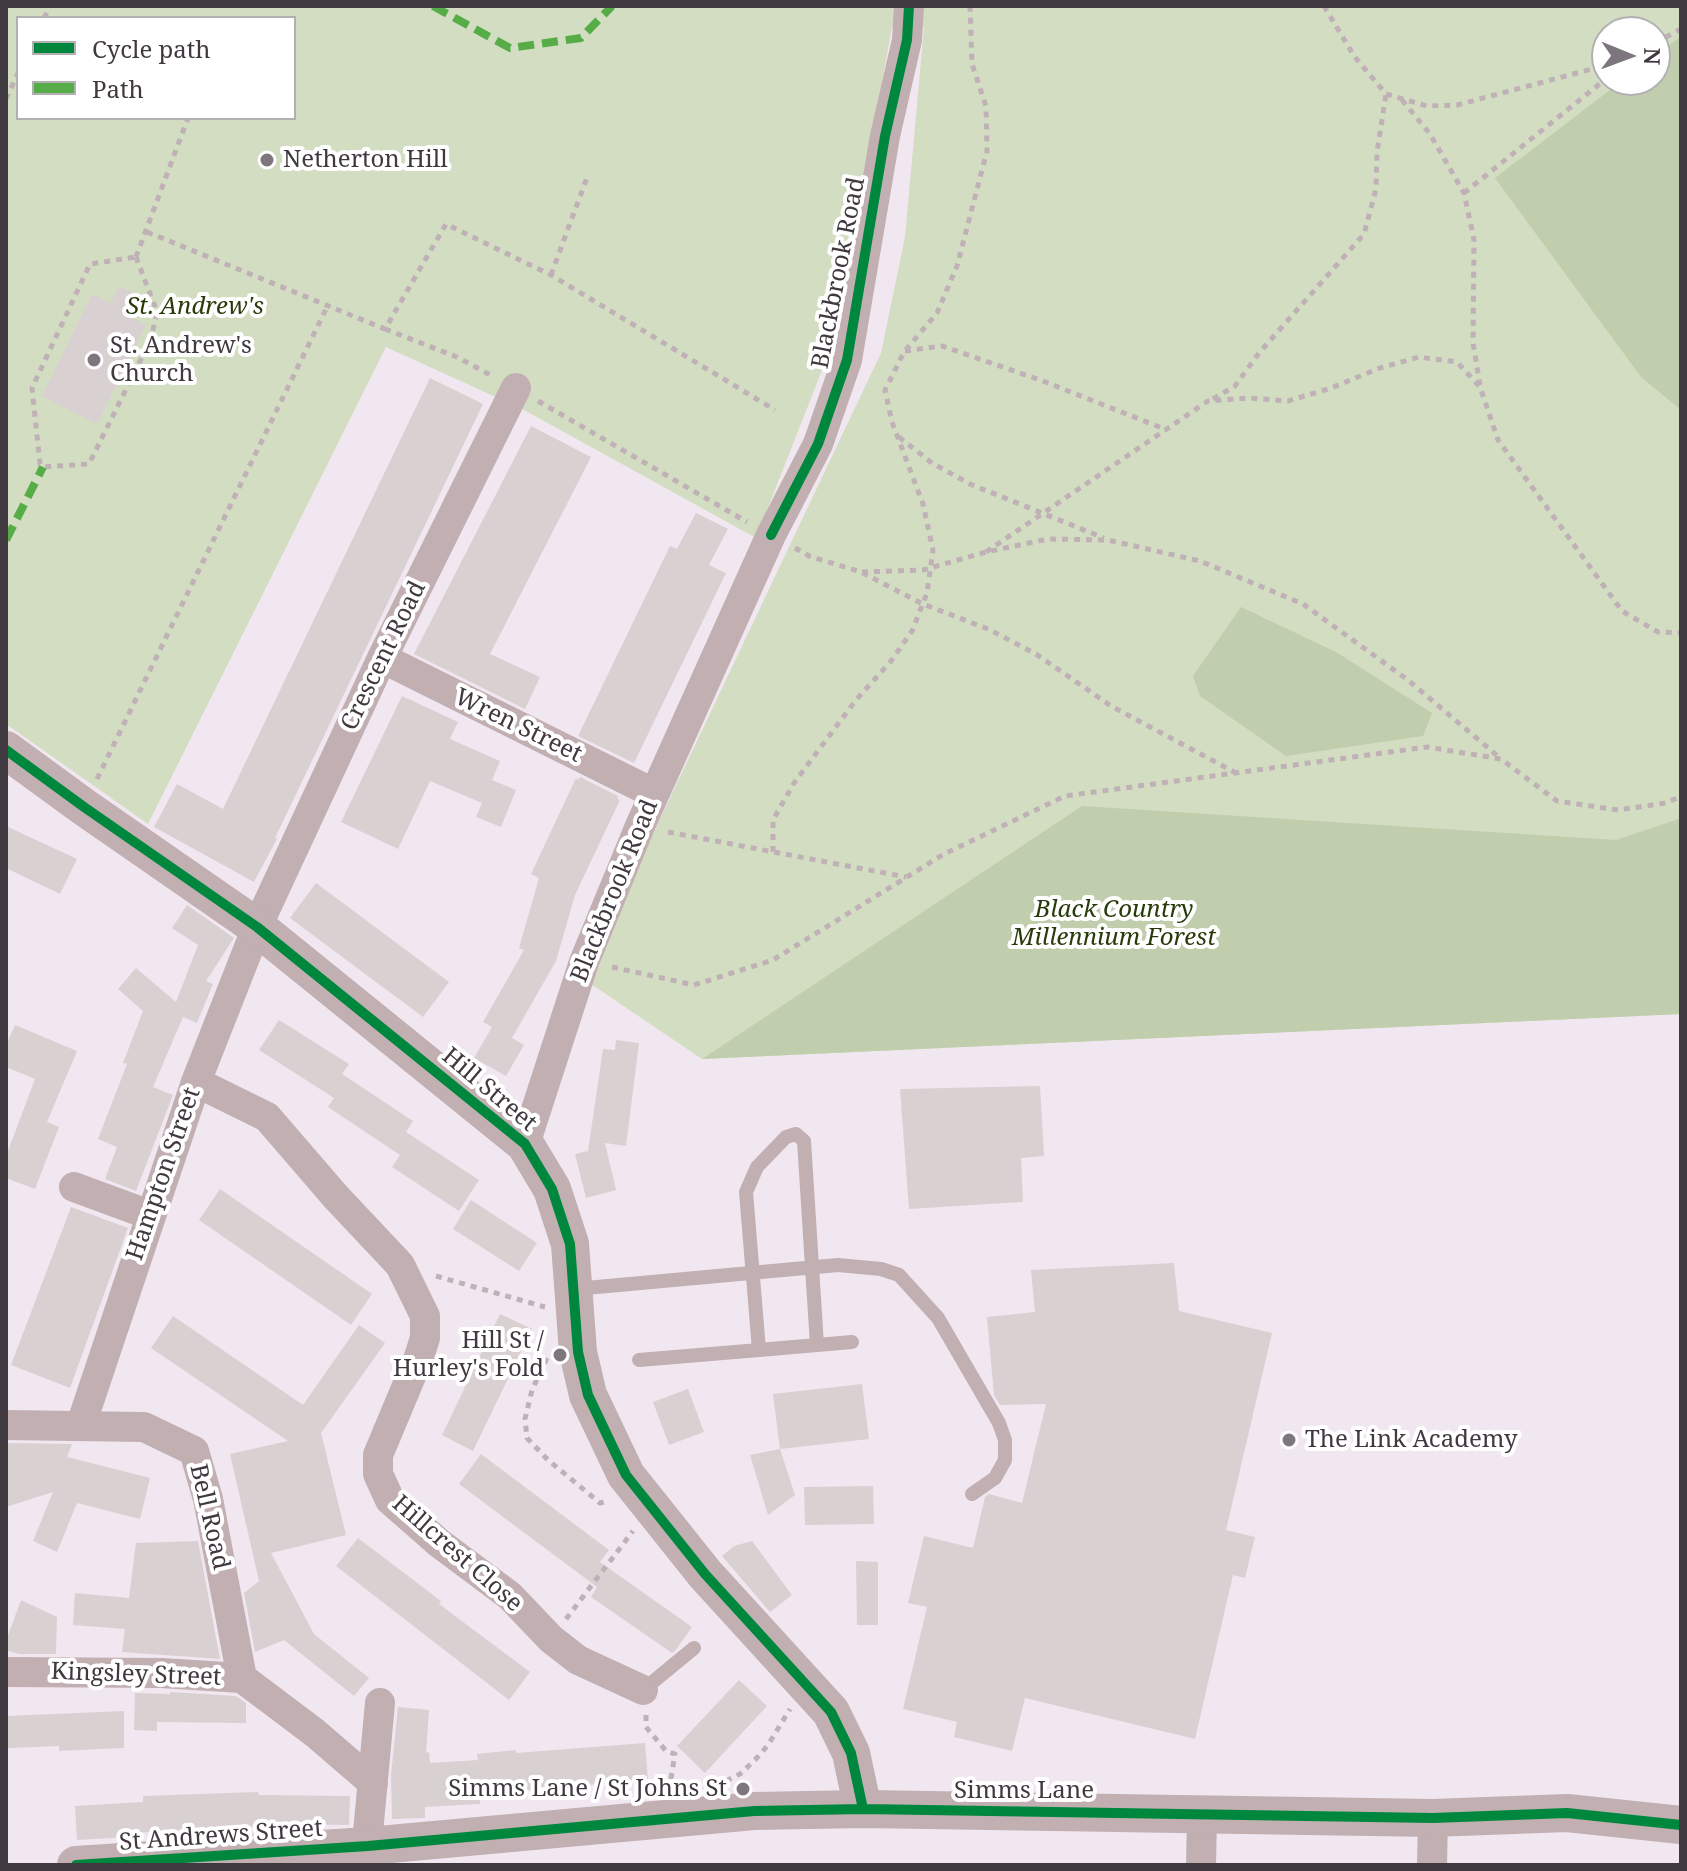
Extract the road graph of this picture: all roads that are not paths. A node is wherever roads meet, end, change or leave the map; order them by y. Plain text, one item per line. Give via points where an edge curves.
1 (909, 6) edge
2 (516, 388) road end
3 (382, 658) junction
4 (6, 750) edge
5 (653, 793) junction
6 (257, 927) junction
7 (196, 1082) junction
8 (525, 1144) junction
9 (74, 1187) dead end
10 (150, 1215) junction
11 (811, 1268) junction
12 (753, 1273) junction
13 (575, 1299) junction
14 (852, 1342) dead end
15 (817, 1345) junction
16 (759, 1350) junction
17 (639, 1360) dead end
18 (6, 1425) edge
19 (81, 1425) junction
20 (972, 1494) dead end
21 (694, 1648) dead end
22 (6, 1672) edge
23 (242, 1678) junction
24 (643, 1690) joint
25 (380, 1703) dead end
26 (373, 1783) junction
27 (863, 1809) junction
28 (1202, 1816) junction
29 (1433, 1818) junction
30 (1681, 1825) edge
31 (366, 1856) edge
32 (76, 1865) edge
33 (1201, 1865) edge
34 (1432, 1865) edge

1 - 5 street, Blackbrook Road via 847,360 818,444
2 - 3 street, Crescent Road
3 - 5 street, Wren Street
3 - 6 street, Crescent Road
4 - 6 street, Hill Street
5 - 8 street, Blackbrook Road via 584,962
6 - 7 street, Hampton Street
6 - 8 street, Hill Street
7 - 10 street, Hampton Street
7 - 24 street, Hillcrest Close via 267,1117 400,1265 425,1316 425,1338 378,1455 378,1474 390,1500 510,1596 578,1660
8 - 13 street, Hill Street via 552,1189 570,1244
9 - 10 street
10 - 19 street, Hampton Street
11 - 12 lane
11 - 12 lane via 804,1141 796,1134 786,1137 757,1167 746,1192
11 - 15 lane
11 - 20 lane via 838,1265 899,1275 938,1318 1005,1440 1005,1460 995,1478
12 - 13 lane
12 - 16 lane
13 - 27 street, Hill Street via 578,1352 588,1395 626,1475 705,1574 831,1712 851,1753
14 - 15 lane
15 - 16 lane
16 - 17 lane
18 - 19 street, Bell Road
19 - 23 street, Bell Road via 144,1427 194,1451 211,1512
21 - 24 lane
22 - 23 street, Kingsley Street
23 - 26 street, Kingsley Street
25 - 26 street
26 - 31 street
27 - 28 street, Simms Lane
27 - 31 street, Simms Lane via 668,1819
28 - 29 street, Simms Lane
28 - 33 street
29 - 30 street, Simms Lane via 1567,1813
29 - 34 street
31 - 32 street, St Andrews Street

